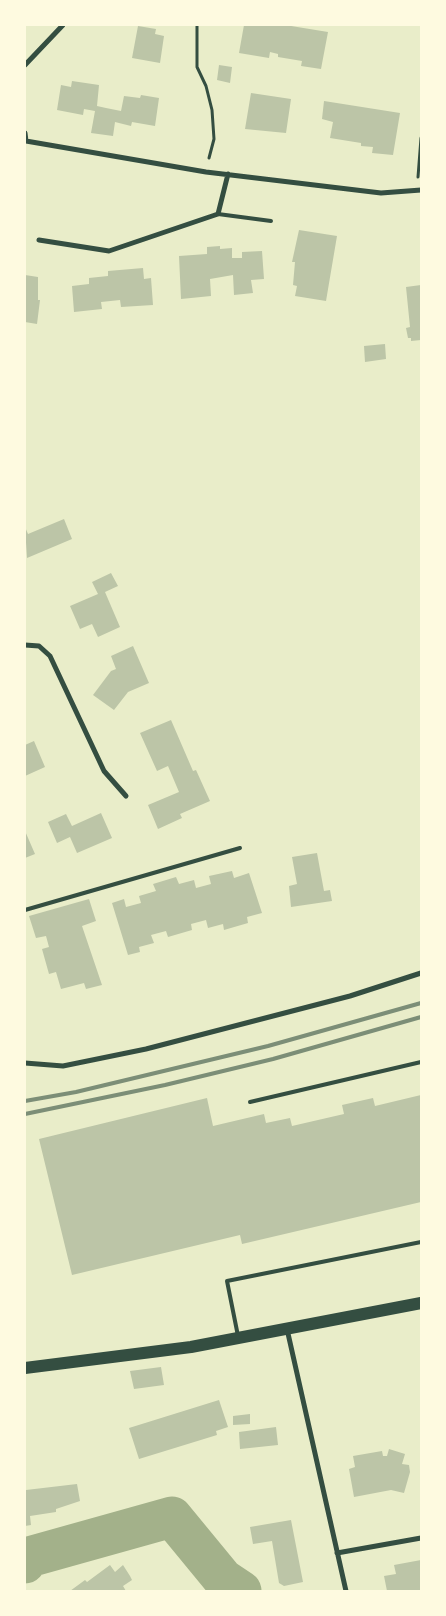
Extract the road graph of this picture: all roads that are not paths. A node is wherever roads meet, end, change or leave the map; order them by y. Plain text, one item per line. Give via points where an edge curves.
1 (63, 25) edge
2 (25, 66) edge
3 (25, 133) edge
4 (228, 174) junction
5 (419, 190) edge
6 (218, 214) junction
7 (271, 221) dead end
8 (39, 240) dead end
9 (25, 645) edge
10 (126, 796) dead end
11 (240, 848) dead end
12 (25, 910) edge
13 (421, 973) edge
14 (421, 1062) edge
15 (25, 1064) edge
16 (250, 1102) dead end
17 (421, 1242) edge
18 (421, 1302) edge
19 (286, 1329) junction
20 (238, 1338) junction
21 (25, 1368) edge
22 (421, 1538) edge
23 (338, 1553) junction
24 (346, 1591) edge

1 - 2 street
3 - 4 street via 26,141
4 - 5 street via 381,192
4 - 6 street
6 - 7 lane
6 - 8 street via 109,251
9 - 10 street via 38,646 50,656 104,771
11 - 12 lane
13 - 15 street via 350,996 146,1049 63,1066
14 - 16 lane
17 - 20 lane via 227,1281
18 - 19 main road
19 - 20 main road
19 - 23 street
20 - 21 main road
22 - 23 street
23 - 24 street

